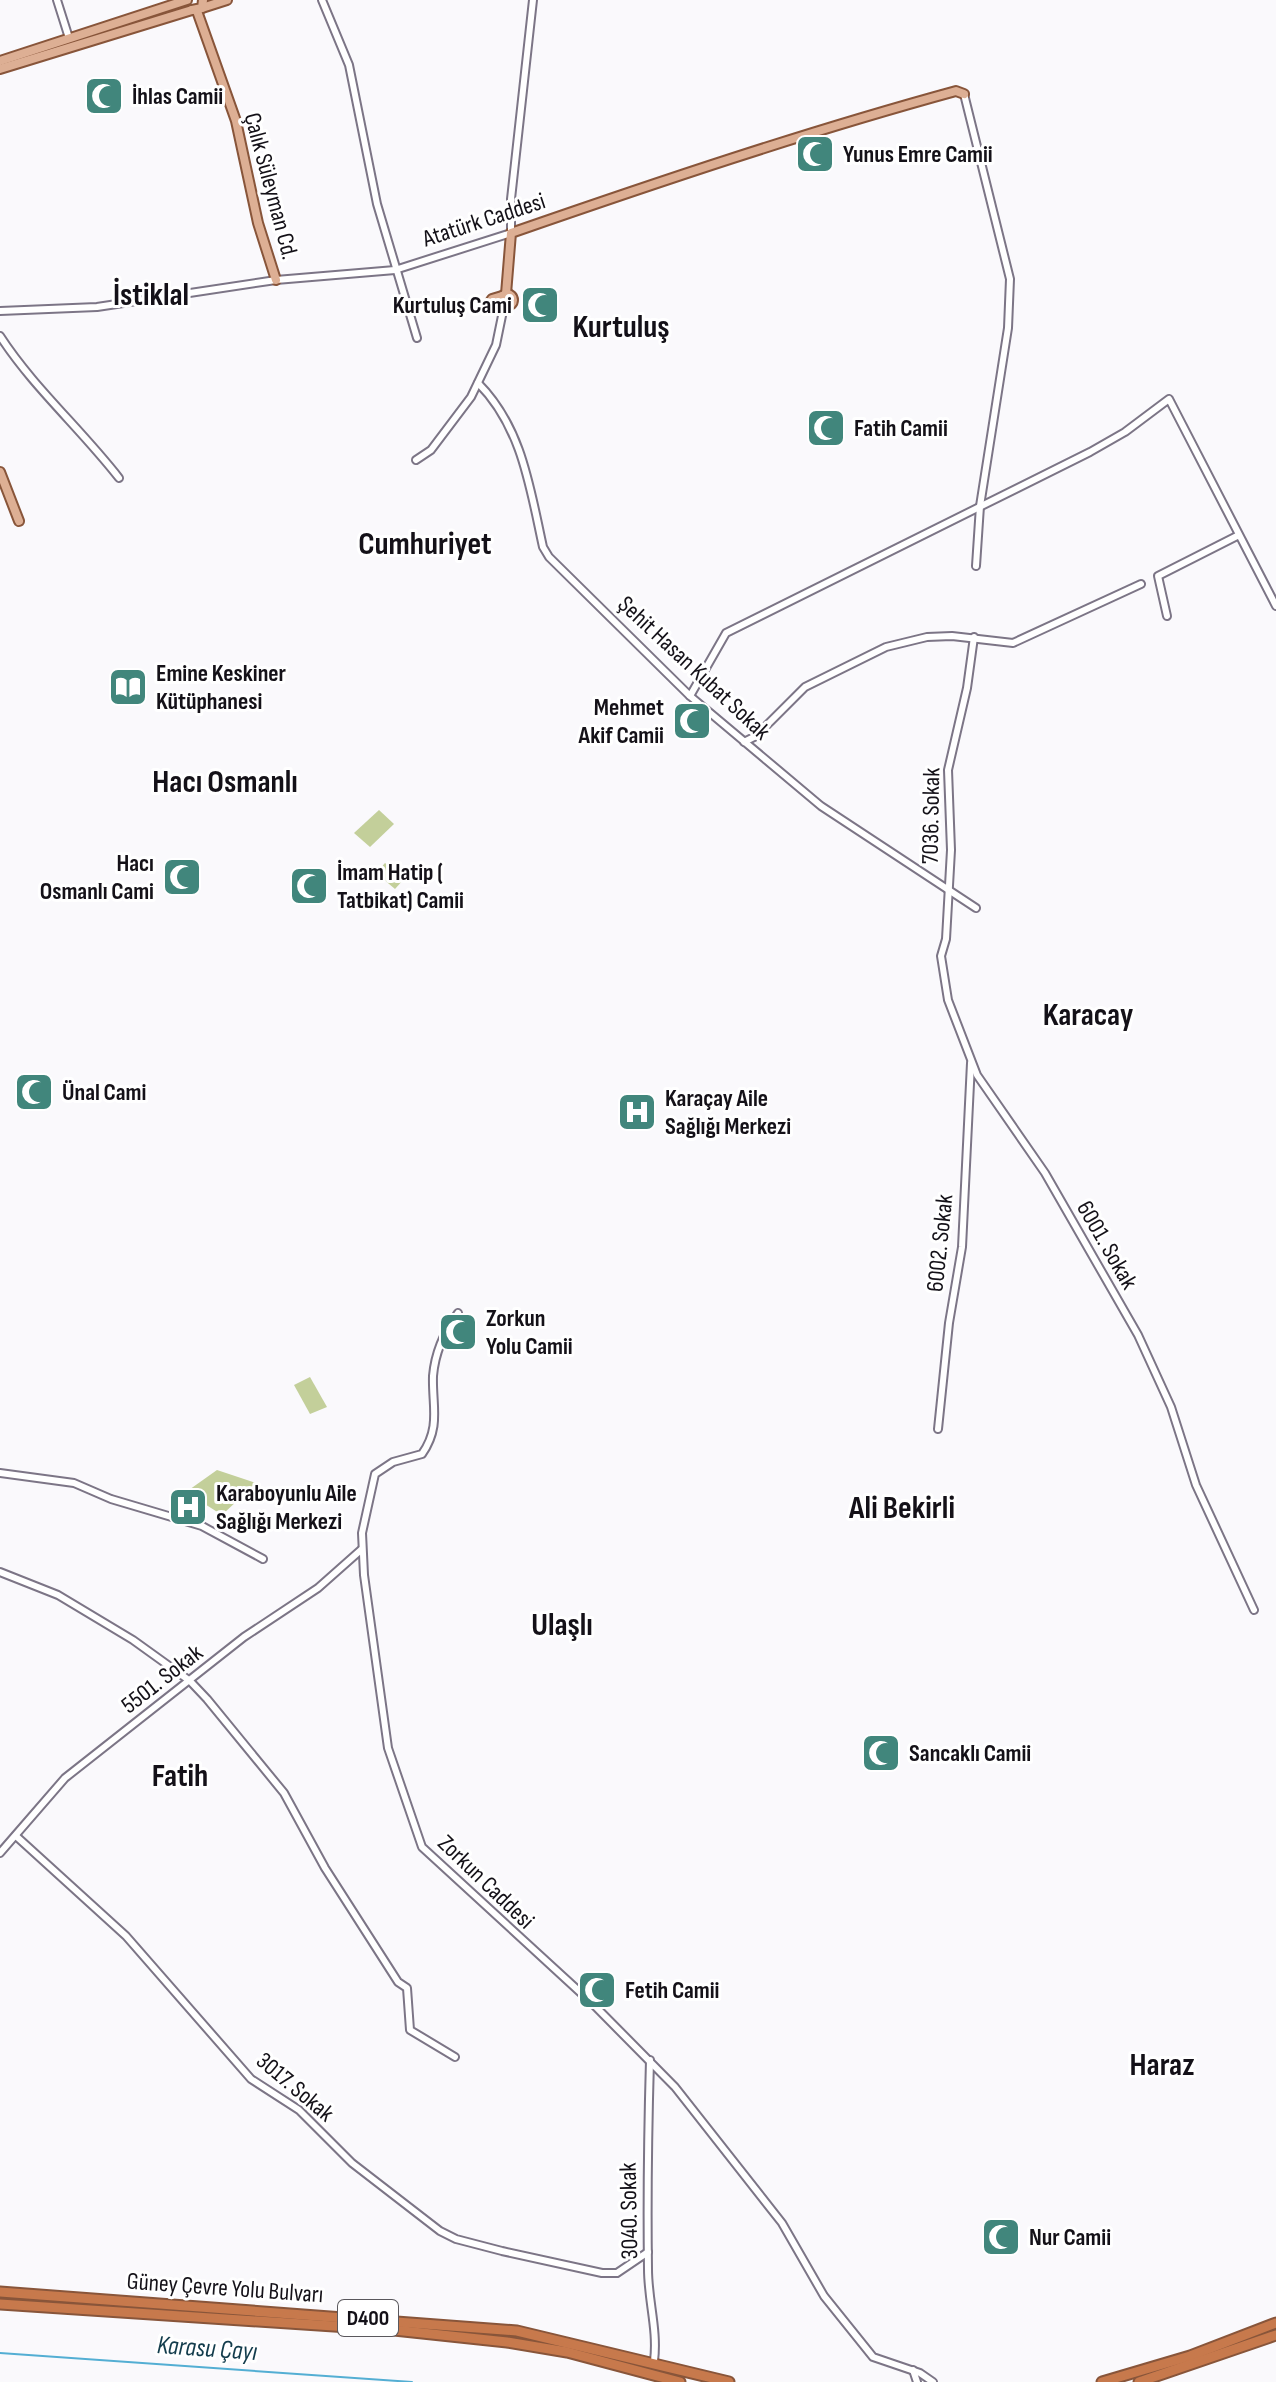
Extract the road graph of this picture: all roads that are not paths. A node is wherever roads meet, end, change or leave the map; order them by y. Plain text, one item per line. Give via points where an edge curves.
1 (57, 0) edge
2 (187, 0) edge
3 (227, 0) edge
4 (322, 0) edge
5 (533, 0) edge
6 (198, 7) edge
7 (65, 43) junction
8 (0, 59) edge
9 (0, 71) edge
10 (964, 94) joint
11 (511, 233) junction
12 (395, 270) junction
13 (276, 280) junction
14 (506, 297) joint
15 (0, 311) edge
16 (0, 336) edge
17 (417, 338) dead end
18 (478, 383) junction
19 (416, 460) dead end
20 (0, 472) edge
21 (119, 478) dead end
22 (0, 484) edge
23 (980, 506) junction
24 (1237, 536) junction
25 (976, 566) dead end
26 (1141, 584) dead end
27 (1276, 606) edge
28 (1167, 616) dead end
29 (974, 637) junction
30 (690, 696) junction
31 (744, 742) junction
32 (947, 890) junction
33 (946, 903) joint
34 (976, 908) dead end
35 (972, 1060) junction
36 (458, 1313) dead end
37 (938, 1429) dead end
38 (0, 1473) edge
39 (362, 1549) junction
40 (263, 1559) dead end
41 (0, 1572) edge
42 (1254, 1610) dead end
43 (190, 1681) junction
44 (16, 1836) junction
45 (0, 1853) edge
46 (455, 2057) dead end
47 (650, 2060) junction
48 (648, 2252) junction
49 (0, 2292) edge
50 (0, 2304) edge
51 (1276, 2323) edge
52 (1276, 2335) edge
53 (654, 2361) junction
54 (913, 2370) junction
55 (680, 2382) edge
56 (729, 2382) edge
57 (917, 2382) edge
58 (933, 2382) edge
59 (1102, 2382) edge
60 (1139, 2382) edge

1 - 7 street
2 - 6 main road, Çalık Süleyman Cd.
2 - 7 main road
3 - 6 main road
4 - 12 street via 349,65
5 - 11 street
6 - 7 main road
6 - 13 main road, Çalık Süleyman Cd. via 236,121
7 - 8 main road
7 - 9 main road
10 - 11 main road, Atatürk Caddesi via 956,91 886,110
10 - 23 street via 1010,279 1008,328
11 - 12 street, Atatürk Caddesi
11 - 14 main road
12 - 13 street, Atatürk Caddesi
12 - 17 street
13 - 15 street, Atatürk Caddesi via 97,307
14 - 18 street via 496,345
16 - 21 street
18 - 19 street via 431,450
18 - 30 street, Şehit Hasan Kubat Sokak via 496,401 514,436 545,552
20 - 22 main road via 19,521
23 - 24 street via 1090,452 1169,399
23 - 25 street
23 - 30 street via 726,633
24 - 27 street
24 - 28 street via 1158,576
26 - 29 street via 1023,640
29 - 31 street via 927,637 886,647 805,687
29 - 32 street, 7036. Sokak via 949,759
30 - 31 street, Şehit Hasan Kubat Sokak
31 - 32 street, Şehit Hasan Kubat Sokak via 830,813
32 - 33 street, 7036. Sokak
32 - 34 street, Şehit Hasan Kubat Sokak
33 - 35 street, 6001. Sokak via 944,980
35 - 37 street, 6002. Sokak via 962,1247
35 - 42 street, 6001. Sokak via 1045,1173 1138,1335 1171,1407 1196,1485
36 - 39 street, Zorkun Caddesi via 435,1362 434,1430 422,1454 375,1474
38 - 40 street via 74,1483 202,1526
39 - 43 street, 5501. Sokak via 318,1588
39 - 47 street, Zorkun Caddesi via 388,1748 422,1847
41 - 43 street via 58,1595
43 - 44 street, 5501. Sokak via 65,1778
43 - 46 street via 284,1793 325,1868 398,1982 407,1988 410,2030
44 - 45 street, 5501. Sokak
44 - 48 street, 3017. Sokak via 126,1936 251,2079 299,2110 352,2163 440,2231 602,2273 617,2273
47 - 48 street, 3040. Sokak
47 - 54 street, Zorkun Caddesi via 773,2210 824,2296 855,2335 877,2360
48 - 53 street, 3040. Sokak
49 - 53 highway, Güney Çevre Yolu Bulvarı / D400 via 478,2327 548,2336
50 - 55 highway, Güney Çevre Yolu Bulvarı / D400 via 507,2342
51 - 59 highway
52 - 60 highway
53 - 56 highway, Güney Çevre Yolu Bulvarı / D400
54 - 57 street
54 - 58 street, Zorkun Caddesi

